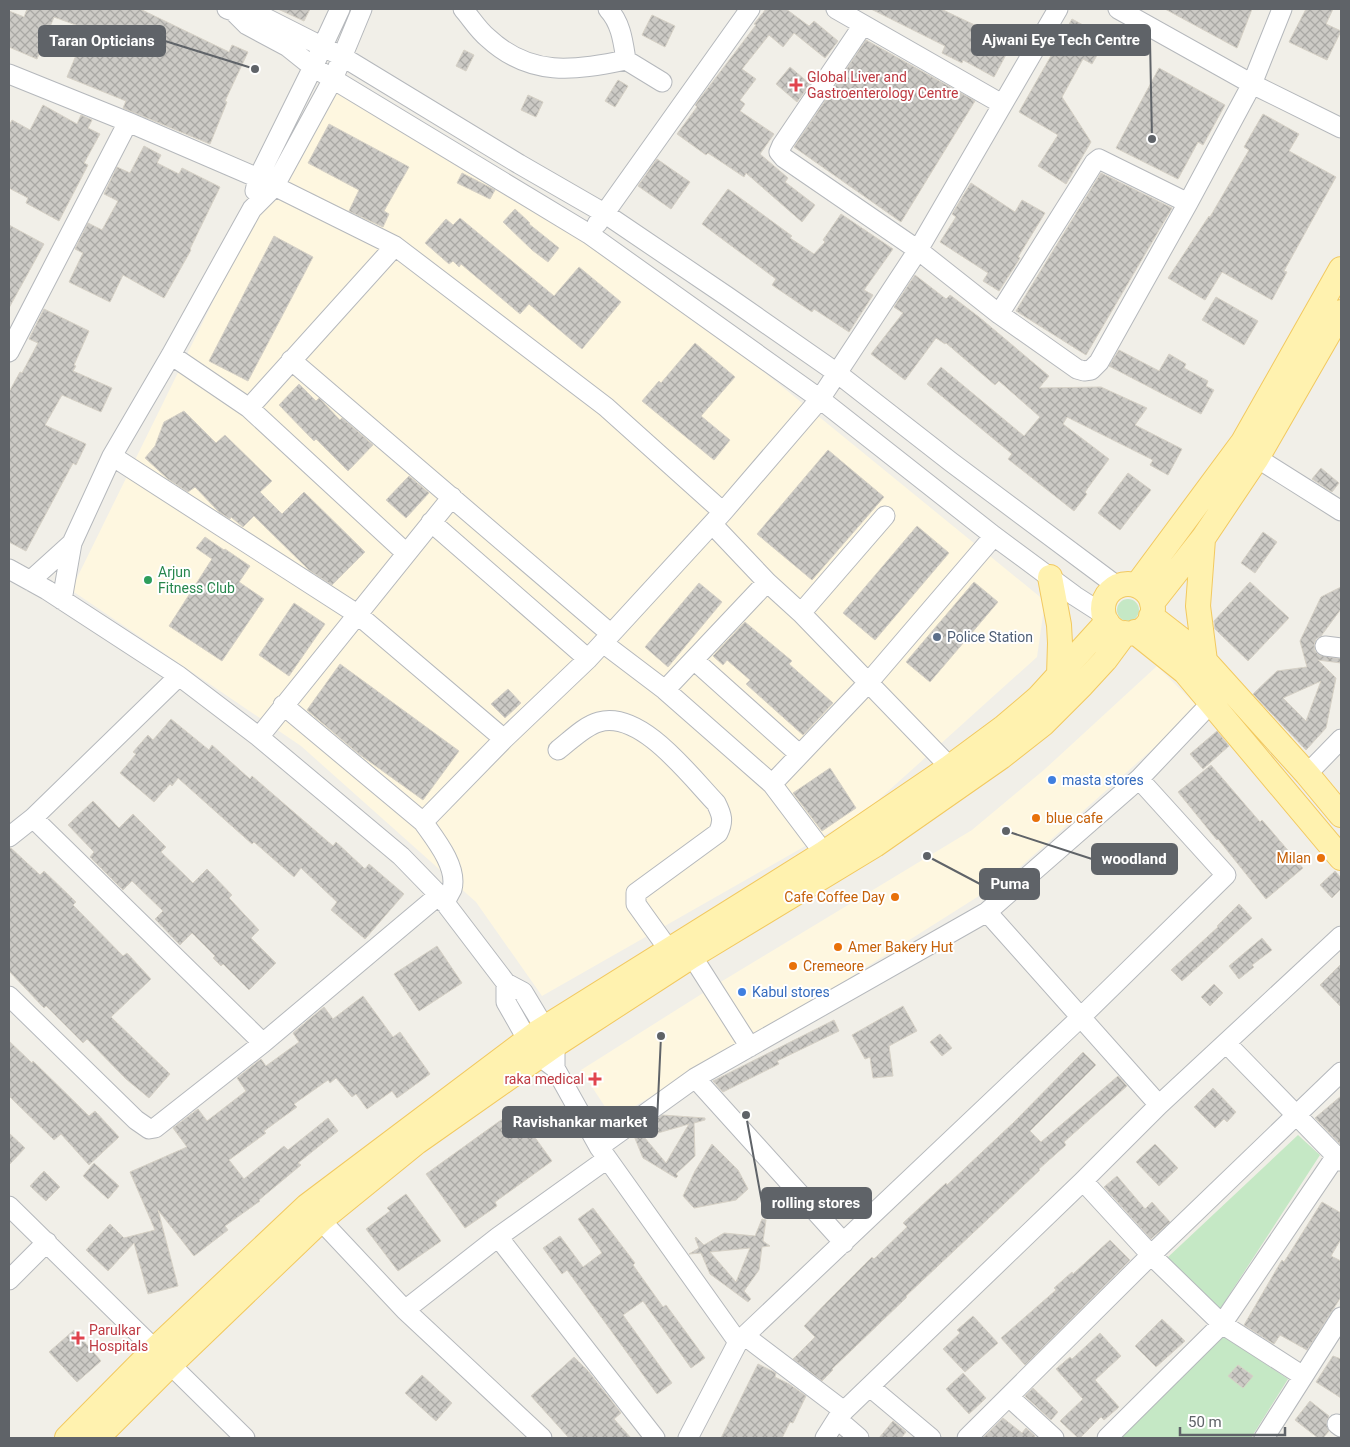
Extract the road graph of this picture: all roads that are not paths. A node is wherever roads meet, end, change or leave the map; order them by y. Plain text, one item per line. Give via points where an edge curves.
1 (340, 9) edge
2 (362, 9) edge
3 (463, 9) edge
4 (608, 9) edge
5 (750, 9) edge
6 (836, 9) edge
7 (1058, 9) edge
8 (1118, 9) edge
9 (1282, 9) edge
10 (230, 10) edge
11 (863, 25) junction
12 (323, 47) junction
13 (344, 57) junction
14 (626, 60) junction
15 (313, 67) junction
16 (10, 76) edge
17 (334, 79) junction
18 (662, 82) dead end
19 (1252, 84) junction
20 (1002, 104) junction
21 (128, 122) junction
22 (1341, 128) edge
23 (266, 182) junction
24 (1188, 203) junction
25 (604, 213) junction
26 (589, 234) junction
27 (395, 246) junction
28 (918, 250) junction
29 (1341, 269) edge
30 (1341, 312) edge
31 (999, 314) junction
32 (9, 352) edge
33 (171, 355) junction
34 (291, 360) junction
35 (837, 373) junction
36 (820, 399) junction
37 (249, 408) junction
38 (112, 456) junction
39 (1257, 458) junction
40 (452, 497) junction
41 (1339, 507) edge
42 (884, 516) dead end
43 (718, 518) junction
44 (431, 522) junction
45 (994, 536) junction
46 (1203, 539) junction
47 (72, 543) junction
48 (406, 553) junction
49 (9, 569) edge
50 (1050, 577) junction
51 (30, 581) junction
52 (768, 582) junction
53 (62, 600) junction
54 (1128, 611) junction
55 (801, 613) junction
56 (357, 614) junction
57 (607, 638) junction
58 (588, 659) junction
59 (694, 660) junction
60 (1205, 661) junction
61 (1059, 675) junction
62 (179, 676) junction
63 (868, 683) junction
64 (665, 690) junction
65 (1212, 702) junction
66 (283, 705) junction
67 (259, 737) junction
68 (504, 739) junction
69 (1341, 739) edge
70 (558, 750) dead end
71 (799, 754) junction
72 (950, 767) junction
73 (1307, 774) junction
74 (1139, 779) junction
75 (772, 784) junction
76 (1341, 816) edge
77 (33, 818) junction
78 (423, 822) junction
79 (9, 837) edge
80 (824, 853) junction
81 (1341, 858) edge
82 (442, 899) junction
83 (987, 912) junction
84 (1341, 936) edge
85 (669, 950) junction
86 (692, 956) junction
87 (9, 996) edge
88 (1081, 1017) junction
89 (263, 1043) junction
90 (1226, 1043) junction
91 (545, 1047) junction
92 (750, 1047) junction
93 (1341, 1072) edge
94 (695, 1078) junction
95 (1159, 1105) junction
96 (1297, 1114) junction
97 (603, 1153) junction
98 (1338, 1158) edge
99 (1083, 1181) junction
100 (9, 1206) edge
101 (314, 1213) junction
102 (498, 1237) junction
103 (47, 1242) junction
104 (844, 1243) junction
105 (1150, 1255) junction
106 (9, 1280) edge
107 (405, 1310) junction
108 (1341, 1318) edge
109 (1222, 1324) junction
110 (742, 1339) junction
111 (162, 1358) junction
112 (1303, 1376) junction
113 (870, 1387) junction
114 (1009, 1397) junction
115 (841, 1415) junction
116 (67, 1438) edge
117 (97, 1438) edge
118 (245, 1438) edge
119 (542, 1438) edge
120 (655, 1438) edge
121 (688, 1438) edge
122 (826, 1438) edge
123 (859, 1438) edge
124 (931, 1438) edge
125 (967, 1438) edge
126 (1054, 1438) edge
127 (1107, 1438) edge
128 (1264, 1438) edge

1 - 12 street
2 - 13 street
3 - 14 street via 487,37 525,62 546,68 573,69
4 - 14 street via 621,30
5 - 25 street
6 - 11 street
7 - 20 street
8 - 19 street
9 - 19 street
10 - 12 street via 254,12
10 - 15 street via 247,26 288,48
11 - 20 street
11 - 28 street via 779,152
12 - 13 street
12 - 15 street
13 - 17 street
13 - 25 street
14 - 18 street
15 - 17 street
15 - 23 street
16 - 21 street
17 - 23 street
17 - 26 street
19 - 22 street
19 - 24 street
20 - 28 street
21 - 23 street
21 - 32 street
23 - 27 street
23 - 33 street
24 - 31 street via 1099,159
24 - 31 street via 1099,362 1091,370 1077,369
25 - 26 street
25 - 35 street
26 - 36 street
27 - 34 street
27 - 43 street via 606,407
28 - 31 street
28 - 35 street
29 - 54 main road via 1243,442
30 - 39 main road
33 - 37 street
33 - 38 street
34 - 37 street
34 - 40 street
35 - 36 street
35 - 54 street via 951,462
36 - 43 street
36 - 45 street
37 - 48 street
38 - 47 street
38 - 56 street
39 - 41 street
39 - 46 main road
40 - 44 street
40 - 57 street
42 - 55 street
43 - 52 street
43 - 57 street
44 - 48 street
44 - 58 street
45 - 50 street
45 - 63 street
46 - 54 main road
46 - 60 main road via 1198,606
47 - 51 street
47 - 53 street
48 - 56 street
49 - 51 street
50 - 54 street
50 - 61 main road via 1059,625
51 - 53 street
52 - 55 street
52 - 59 street
53 - 62 street
54 - 60 main road via 1190,646
54 - 61 main road
54 - 65 main road
54 - 86 main road via 1105,660 1043,724 875,845
55 - 63 street
56 - 66 street
56 - 68 street
57 - 58 street
57 - 64 street
58 - 68 street
59 - 64 street
59 - 71 street
60 - 73 main road
61 - 72 main road via 1031,704
62 - 67 street
62 - 77 street
63 - 71 street
63 - 72 street
64 - 75 street
65 - 74 street
65 - 81 main road
66 - 67 street
66 - 78 street
67 - 82 street via 401,856
68 - 78 street
69 - 73 street
70 - 85 street via 591,724 621,722 654,739 722,814 723,823 718,833 636,893 636,904
71 - 75 street
72 - 80 main road
73 - 76 main road
74 - 83 street
74 - 88 street via 1226,875
75 - 80 street
77 - 79 street
77 - 89 street
78 - 82 street via 445,855 452,874 452,887
80 - 85 main road
82 - 89 street
82 - 91 street via 506,983 506,1002
83 - 88 street
83 - 92 street
84 - 90 street
85 - 91 main road
86 - 91 main road
86 - 92 street
87 - 89 street via 149,1129 164,1122
88 - 95 street
88 - 104 street
90 - 95 street
90 - 96 street
91 - 97 street
91 - 101 main road
92 - 94 street
93 - 96 street
94 - 97 street
94 - 104 street
95 - 99 street
96 - 98 street
96 - 105 street
97 - 102 street
97 - 110 street
98 - 109 street
99 - 105 street
99 - 113 street
100 - 103 street
101 - 107 street
101 - 111 main road
102 - 107 street
102 - 120 street
103 - 106 street
103 - 111 street
104 - 110 street
105 - 109 street
105 - 114 street
107 - 119 street
108 - 112 street
109 - 112 street
109 - 127 street
110 - 115 street
110 - 121 street
111 - 116 main road
111 - 117 main road
111 - 118 street
112 - 128 street
113 - 115 street
113 - 124 street
114 - 125 street
114 - 126 street
115 - 122 street
115 - 123 street

